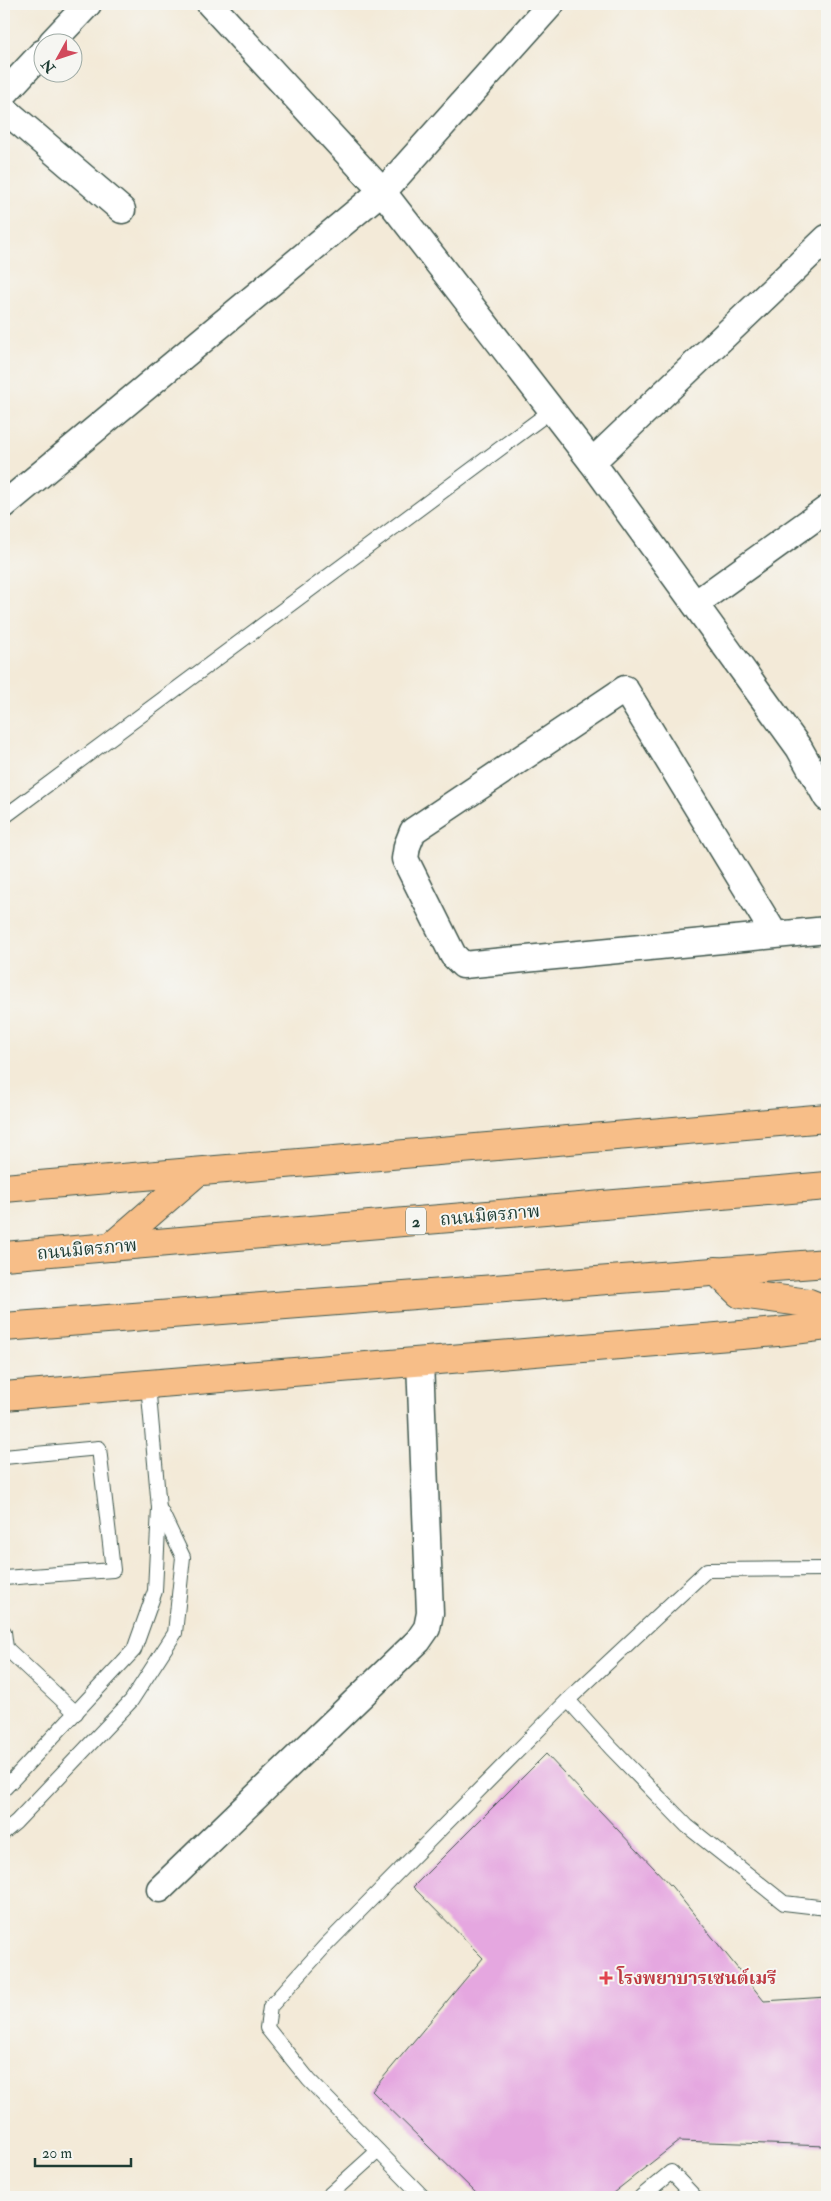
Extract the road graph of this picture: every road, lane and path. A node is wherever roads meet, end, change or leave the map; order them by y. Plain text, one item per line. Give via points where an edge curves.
1 (88, 4) edge
2 (210, 4) edge
3 (551, 4) edge
4 (61, 32) edge
5 (32, 64) edge
6 (4, 94) edge
7 (4, 109) edge
8 (382, 191) junction
9 (122, 210) dead end
10 (827, 238) edge
11 (552, 410) junction
12 (592, 462) junction
13 (4, 505) edge
14 (827, 509) edge
15 (695, 604) junction
16 (827, 798) edge
17 (4, 817) edge
18 (827, 930) edge
19 (775, 935) junction
20 (827, 1118) edge
21 (196, 1173) junction
22 (827, 1186) edge
23 (4, 1188) edge
24 (111, 1247) junction
25 (4, 1256) edge
26 (827, 1263) edge
27 (716, 1271) junction
28 (827, 1310) edge
29 (827, 1326) edge
30 (4, 1327) edge
31 (420, 1362) junction
32 (148, 1384) junction
33 (4, 1396) edge
34 (4, 1456) edge
35 (159, 1508) junction
36 (827, 1569) edge
37 (4, 1578) edge
38 (4, 1632) edge
39 (568, 1700) junction
40 (76, 1713) junction
41 (4, 1789) edge
42 (4, 1832) edge
43 (160, 1889) dead end
44 (827, 1908) edge
45 (378, 2150) junction
46 (327, 2197) edge
47 (423, 2197) edge
48 (641, 2197) edge
49 (695, 2197) edge

1 - 4 street
2 - 8 street
3 - 8 street
5 - 6 street
7 - 9 street
8 - 11 street
8 - 13 street
10 - 12 street
11 - 12 street
11 - 17 lane
12 - 15 street
14 - 15 street
15 - 16 street via 799,748
18 - 19 street
19 - 19 street via 625,689 413,830 407,846 405,859 453,955 464,965
20 - 21 highway
21 - 23 highway
21 - 24 highway
22 - 24 highway, ถนนมิตรภาพ / 2
24 - 25 highway, ถนนมิตรภาพ / 2
26 - 27 highway
27 - 28 highway via 740,1294 809,1303
27 - 30 highway
29 - 31 highway
31 - 32 highway
31 - 43 street via 430,1613 427,1628 418,1641
32 - 33 highway
32 - 35 lane
34 - 37 lane via 99,1448 113,1570
35 - 40 lane via 155,1591 134,1650
35 - 42 lane via 182,1557 175,1633 130,1701
36 - 39 lane via 707,1570
38 - 40 lane via 6,1648
39 - 44 lane via 687,1826 784,1903
39 - 45 lane via 325,1946 270,2007 267,2028 309,2080
40 - 41 lane
45 - 46 lane
45 - 47 lane
48 - 49 lane via 671,2172

